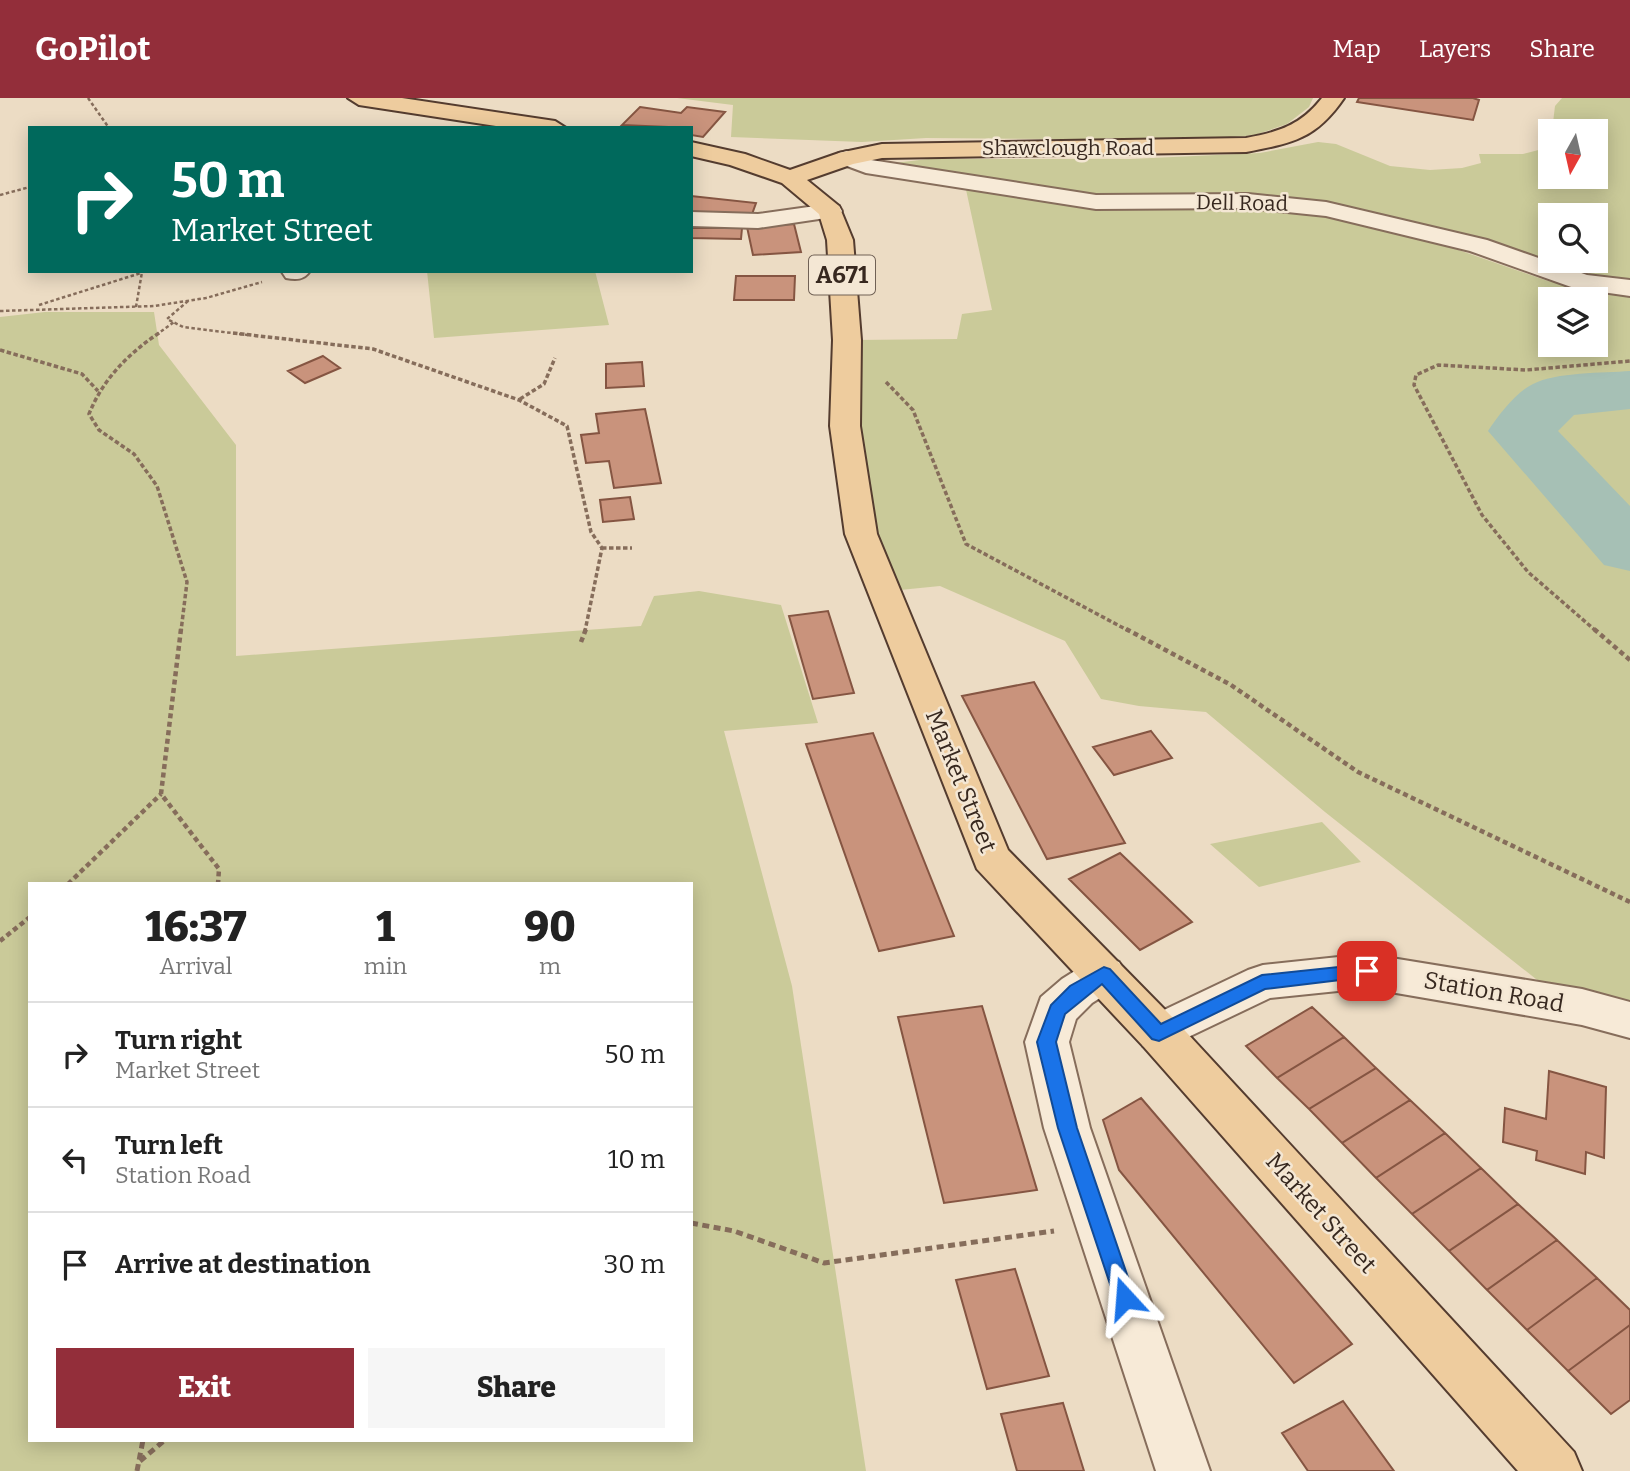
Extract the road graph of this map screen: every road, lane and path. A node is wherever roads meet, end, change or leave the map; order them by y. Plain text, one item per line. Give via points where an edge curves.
1 (88, 98) edge
2 (359, 98) edge
3 (1333, 98) edge
4 (108, 126) edge
5 (542, 126) edge
6 (693, 149) edge
7 (847, 158) junction
8 (790, 178) junction
9 (28, 188) edge
10 (0, 195) edge
11 (830, 211) junction
12 (693, 219) edge
13 (138, 273) edge
14 (141, 273) edge
15 (292, 273) edge
16 (1630, 288) edge
17 (188, 301) junction
18 (136, 306) junction
19 (28, 309) junction
20 (0, 311) edge
21 (174, 323) junction
22 (847, 340) junction
23 (0, 350) edge
24 (555, 358) dead end
25 (1630, 361) edge
26 (98, 391) junction
27 (519, 400) junction
28 (602, 548) junction
29 (632, 548) dead end
30 (581, 642) dead end
31 (1630, 660) edge
32 (161, 794) junction
33 (70, 882) edge
34 (218, 882) edge
35 (1630, 902) edge
36 (28, 919) edge
37 (0, 941) edge
38 (1104, 974) junction
39 (1630, 1020) edge
40 (1159, 1034) junction
41 (693, 1223) edge
42 (1100, 1225) junction
43 (143, 1442) edge
44 (163, 1442) edge
45 (140, 1461) junction
46 (137, 1471) edge
47 (1183, 1471) edge
48 (1555, 1471) edge

1 - 4 path
2 - 5 main road
3 - 7 main road, Shawclough Road via 1317,122 1301,132 1246,145 929,149
6 - 8 main road
7 - 8 main road, Shawclough Road
7 - 16 street, Dell Road via 866,166 1096,202 1248,201 1326,209 1478,245 1583,282
8 - 11 main road
9 - 10 path
11 - 12 street via 758,221
11 - 22 main road, Market Street / A671 via 840,240
13 - 19 path
14 - 18 path
15 - 17 path
17 - 18 path
17 - 21 path via 167,319
18 - 19 path
19 - 20 path
21 - 26 path via 133,351
21 - 27 path via 373,349
22 - 35 path via 913,410 966,544 1231,685 1358,772
22 - 38 main road, Market Street / A671 via 845,426 861,534 991,858
23 - 26 path via 82,374
24 - 27 path via 551,377 538,393
25 - 31 path via 1526,370 1438,365 1416,375 1414,385 1482,515 1528,572
26 - 32 path via 89,414 99,430 134,454 157,486 187,582
27 - 28 path via 567,426 591,532
28 - 29 path
28 - 30 path
32 - 33 path
32 - 34 path via 219,869
36 - 37 path
38 - 40 main road, Market Street / A671
38 - 42 street via 1057,1010 1047,1042 1067,1128
39 - 40 street, Station Road via 1583,1007 1367,971 1262,982
40 - 48 main road, Market Street / A671
41 - 42 path via 734,1231 824,1263
42 - 47 street
43 - 45 path
44 - 45 path
45 - 46 path

